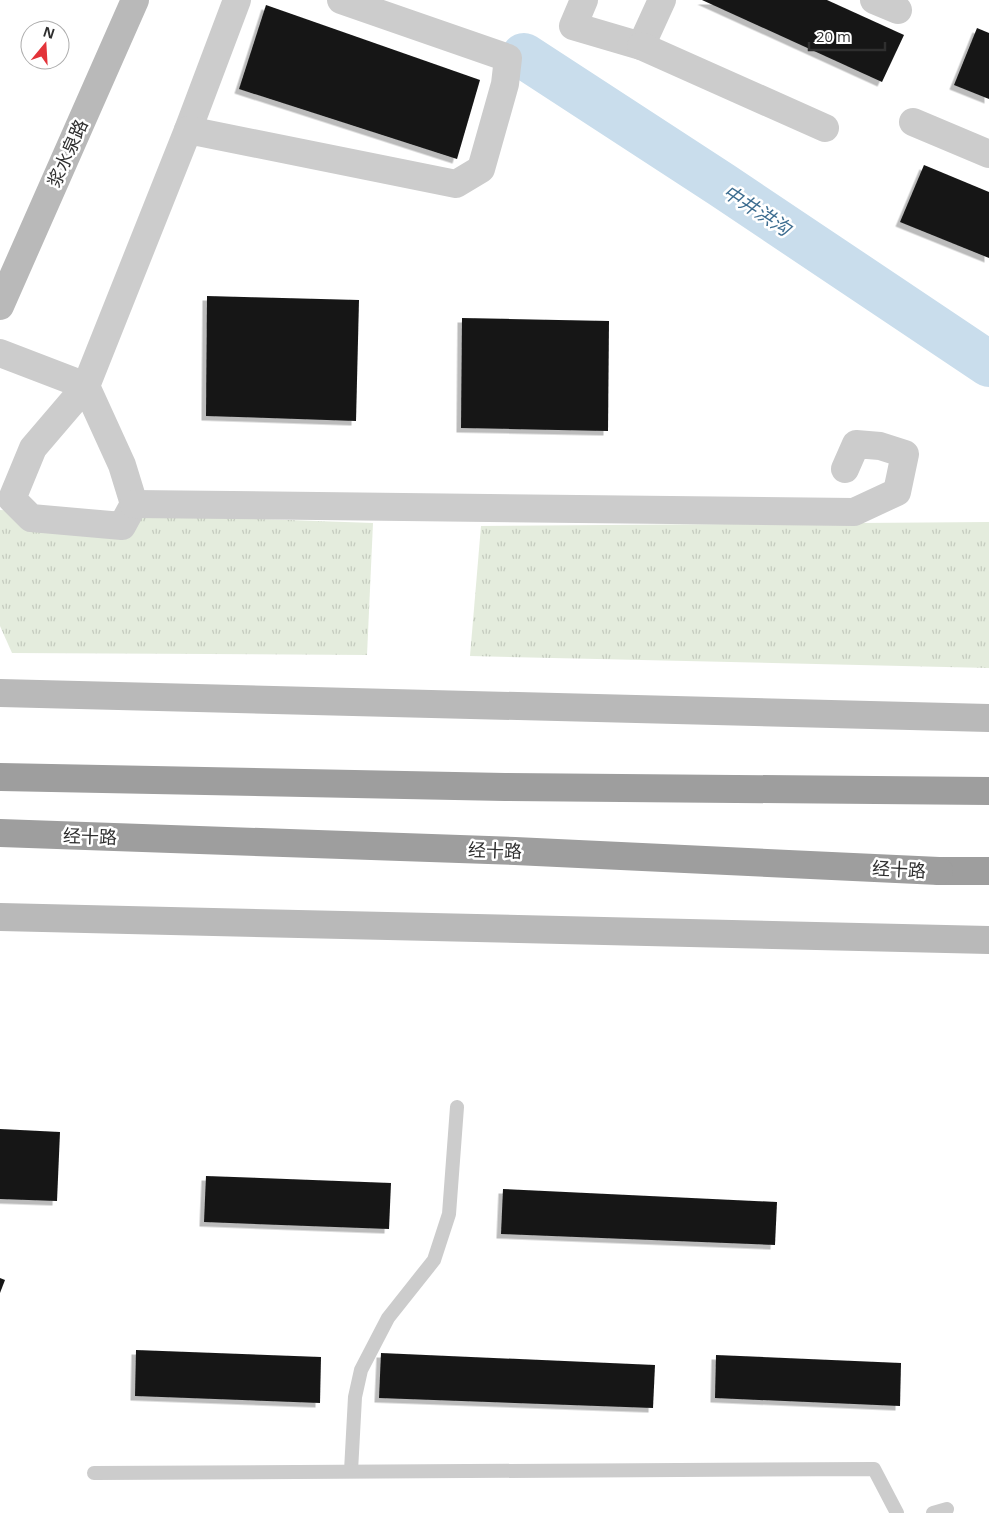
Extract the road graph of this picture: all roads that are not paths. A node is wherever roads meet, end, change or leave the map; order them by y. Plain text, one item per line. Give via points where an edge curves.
1 (135, 0) edge
2 (237, 0) edge
3 (341, 0) edge
4 (584, 0) edge
5 (662, 0) edge
6 (641, 46) junction
7 (913, 122) dead end
8 (826, 128) dead end
9 (188, 130) junction
10 (989, 154) edge
11 (0, 306) edge
12 (0, 353) edge
13 (86, 386) junction
14 (845, 469) dead end
15 (134, 504) junction
16 (0, 694) edge
17 (989, 718) edge
18 (0, 778) edge
19 (989, 791) edge
20 (0, 833) edge
21 (989, 871) edge
22 (0, 917) edge
23 (989, 940) edge
24 (457, 1107) dead end
25 (351, 1471) junction
26 (94, 1473) dead end
27 (947, 1509) dead end
28 (897, 1513) edge
29 (933, 1513) edge

1 - 11 main road, 浆水泉路
2 - 9 street
3 - 9 street via 508,58 505,84 481,169 456,184
4 - 6 street via 573,26
5 - 6 street
6 - 8 street
7 - 10 street
9 - 13 street
12 - 13 street
13 - 15 street via 122,465
13 - 15 street via 33,448 12,499 31,518 122,526
14 - 15 street via 856,444 880,446 905,454 897,492 854,512
16 - 17 main road
18 - 19 highway via 505,788
20 - 21 highway, 经十路, bridge
22 - 23 main road
24 - 25 lane via 449,1214 434,1260 388,1318 362,1370 355,1397
25 - 26 lane
25 - 28 lane via 874,1469
27 - 29 lane

